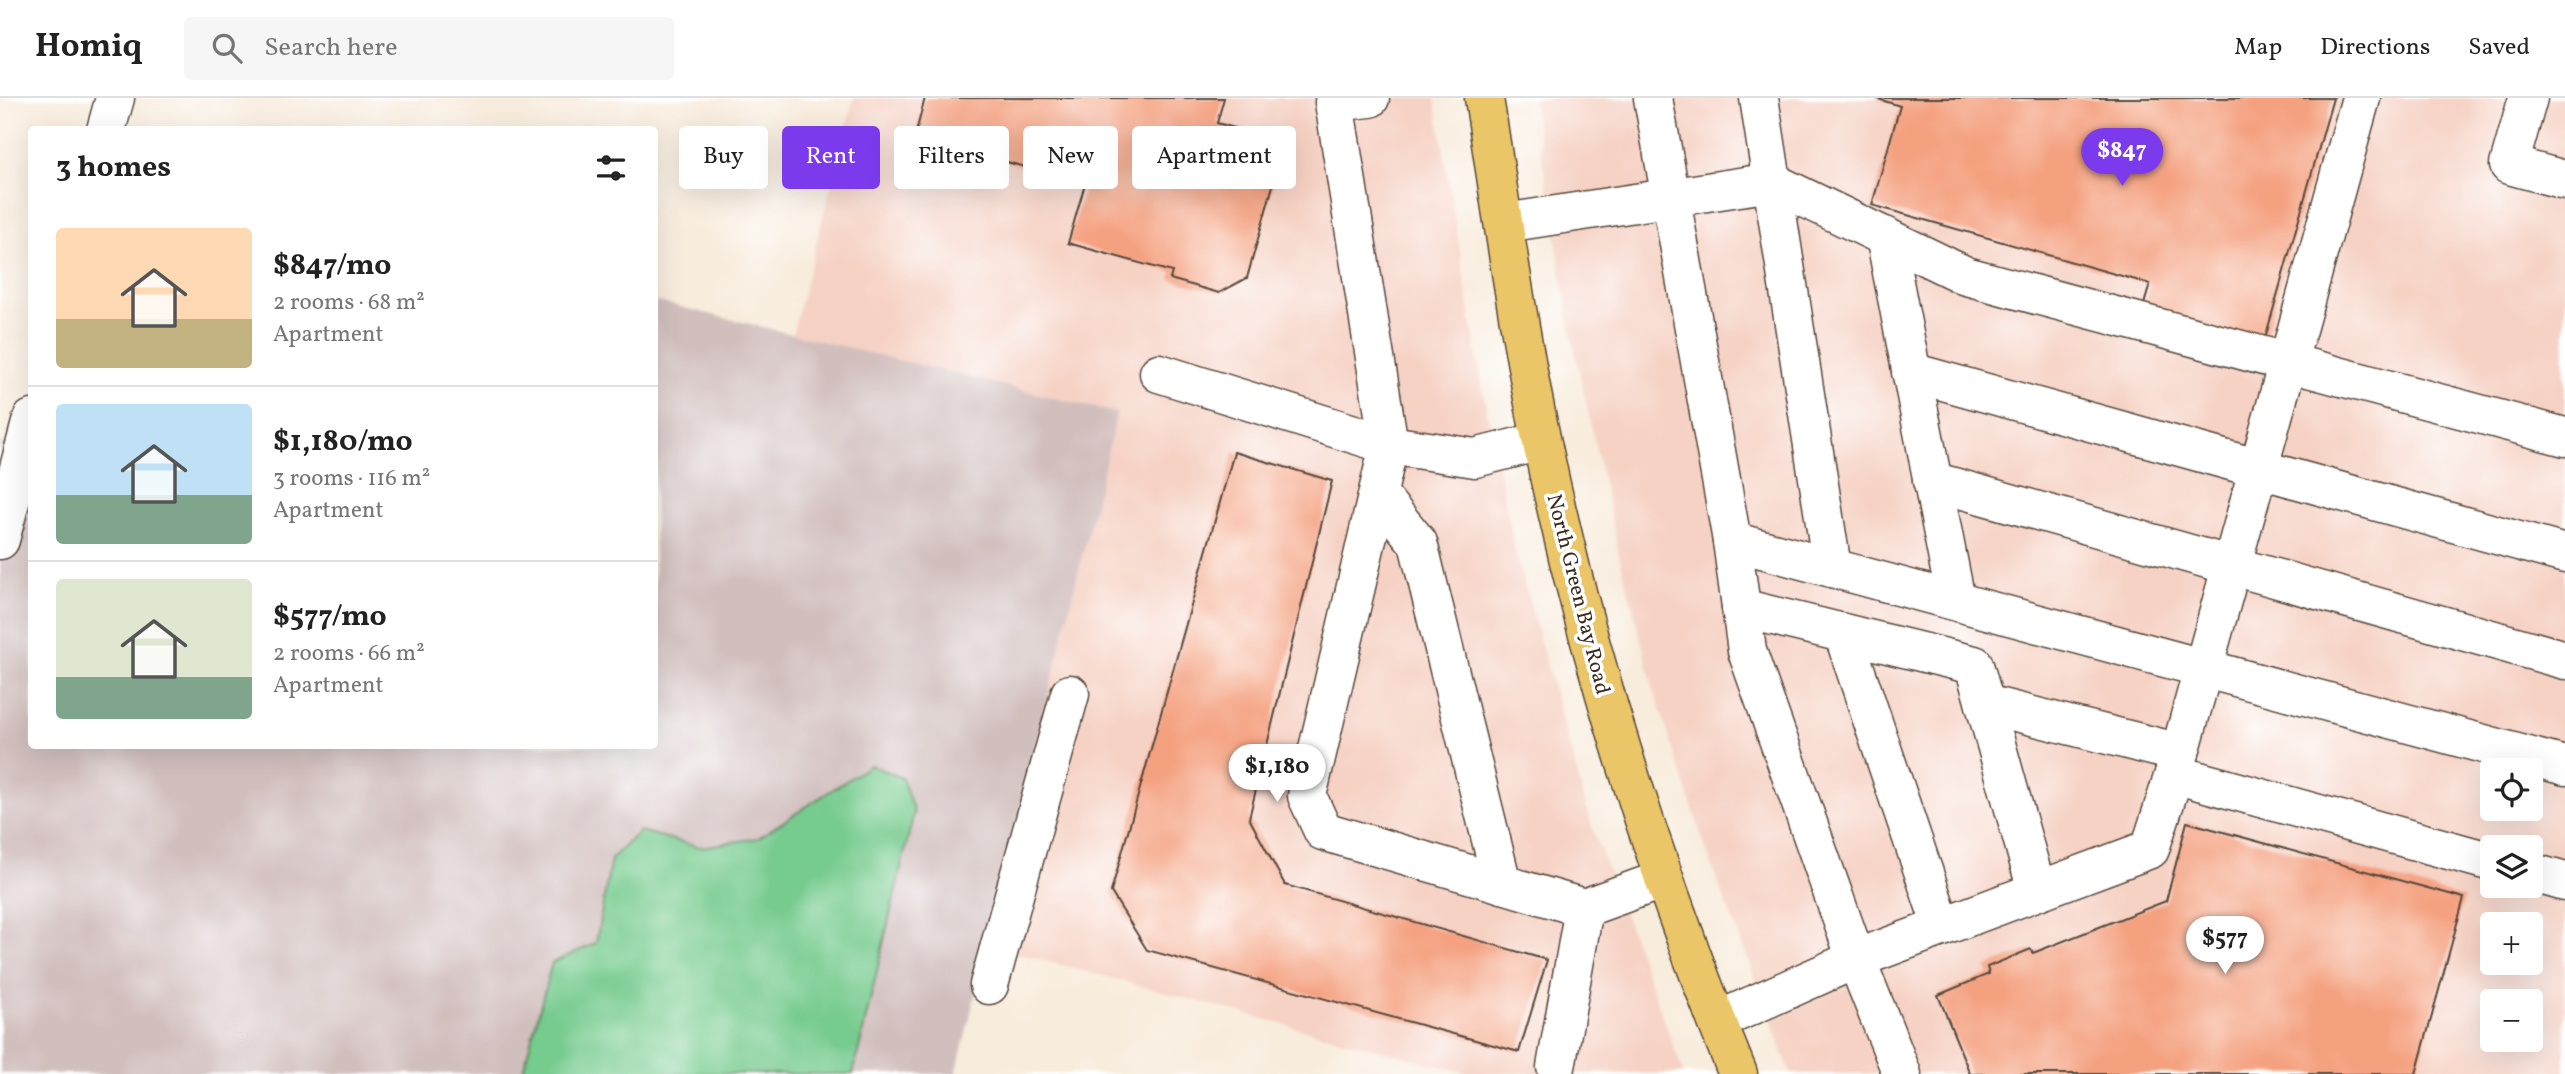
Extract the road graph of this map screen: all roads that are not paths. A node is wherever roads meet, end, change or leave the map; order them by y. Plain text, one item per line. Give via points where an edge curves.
1 (115, 98) edge
2 (1370, 98) edge
3 (1484, 98) edge
4 (1653, 98) edge
5 (1759, 98) edge
6 (2361, 98) edge
7 (2528, 98) edge
8 (108, 126) edge
9 (2565, 180) edge
10 (1772, 182) junction
11 (1669, 197) junction
12 (1504, 223) junction
13 (1885, 236) junction
14 (2288, 362) junction
15 (1911, 372) junction
16 (1158, 373) dead end
17 (28, 434) edge
18 (2565, 437) edge
19 (1541, 441) junction
20 (1389, 445) junction
21 (2259, 469) junction
22 (1933, 481) junction
23 (1378, 494) junction
24 (0, 540) edge
25 (1732, 541) junction
26 (2565, 554) edge
27 (2232, 566) junction
28 (1832, 568) junction
29 (1956, 601) junction
30 (1741, 608) junction
31 (1843, 633) junction
32 (2565, 660) edge
33 (2204, 667) junction
34 (1070, 694) dead end
35 (1984, 704) junction
36 (2177, 764) junction
37 (2565, 766) edge
38 (2480, 858) edge
39 (2543, 876) edge
40 (1664, 879) junction
41 (2565, 882) edge
42 (1502, 884) junction
43 (2037, 891) junction
44 (1584, 908) junction
45 (1942, 927) junction
46 (1856, 959) junction
47 (989, 985) dead end
48 (1717, 1021) junction
49 (1556, 1067) dead end
50 (1738, 1074) edge
51 (1902, 1074) edge

1 - 8 lane
2 - 20 lane via 1334,102
3 - 12 main road, North Green Bay Road
4 - 11 lane
5 - 10 lane
6 - 14 lane
7 - 9 lane via 2509,165
10 - 11 lane
10 - 13 lane
10 - 28 lane
11 - 12 lane
11 - 25 lane
12 - 19 main road, North Green Bay Road
13 - 14 lane via 1966,276
13 - 15 lane
14 - 18 lane
14 - 21 lane
15 - 21 lane
15 - 22 lane
16 - 20 lane
17 - 24 lane
19 - 20 lane via 1475,458
19 - 40 main road, North Green Bay Road via 1591,648
20 - 23 lane
21 - 26 lane
21 - 27 lane
22 - 27 lane
22 - 29 lane
23 - 42 lane via 1418,543
23 - 42 lane via 1307,796 1323,831
25 - 28 lane
25 - 30 lane
27 - 32 lane
27 - 33 lane
28 - 29 lane
29 - 33 lane
30 - 31 lane
30 - 46 lane via 1746,651
31 - 35 lane via 1974,665
31 - 45 lane
33 - 36 lane
33 - 37 lane
34 - 47 lane
35 - 36 lane
35 - 43 lane
36 - 38 lane
36 - 43 lane via 2150,849
39 - 41 lane
40 - 44 lane
40 - 48 main road, North Green Bay Road
42 - 44 lane
43 - 45 lane
44 - 49 lane
45 - 46 lane
46 - 48 lane
46 - 51 lane
48 - 50 main road, North Green Bay Road

